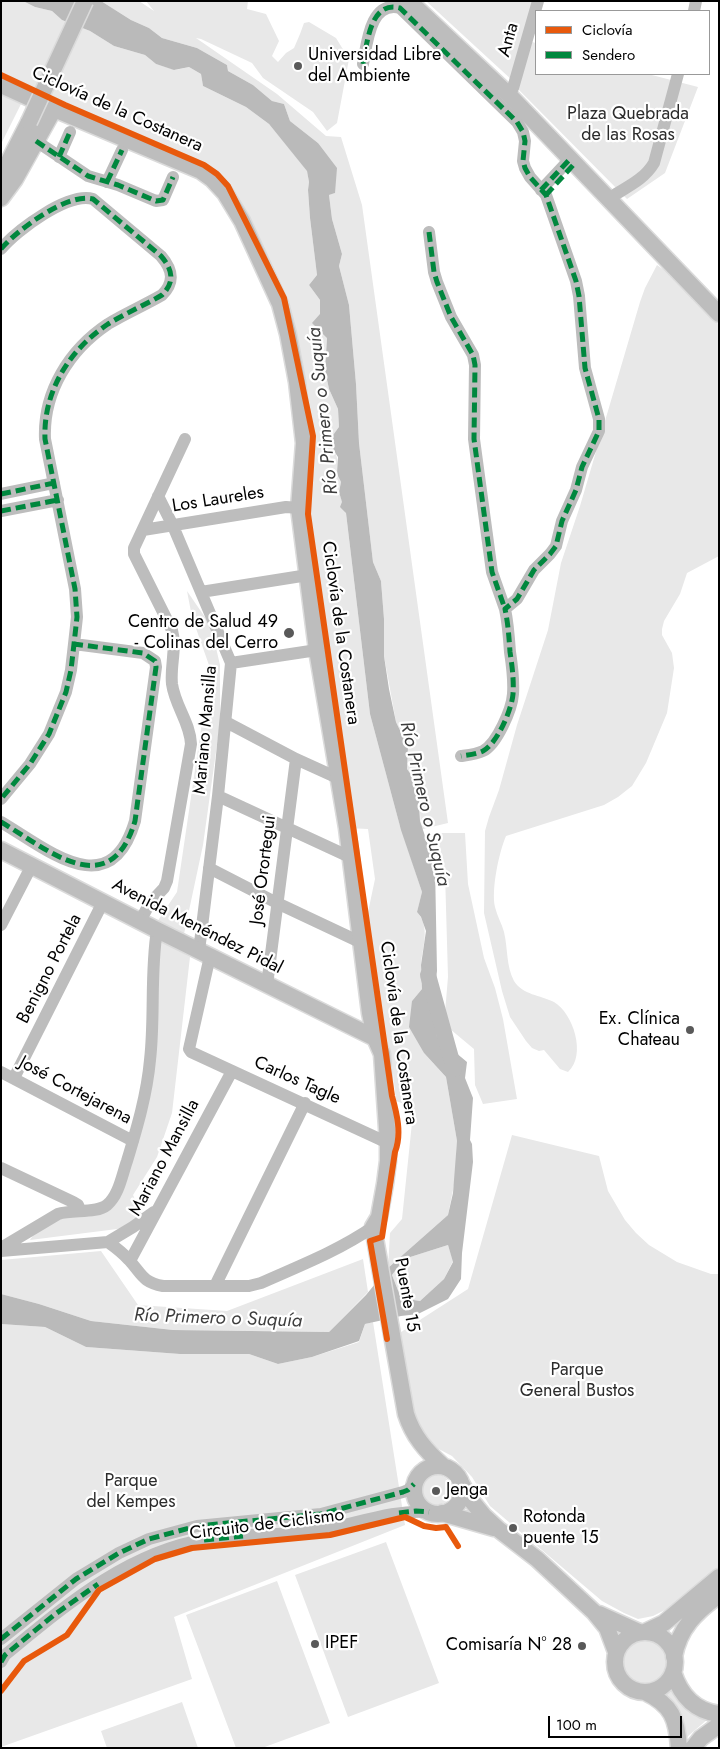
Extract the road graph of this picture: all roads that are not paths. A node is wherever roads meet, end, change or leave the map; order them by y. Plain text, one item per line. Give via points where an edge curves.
1 (85, 1) edge
2 (409, 1) edge
3 (420, 1) edge
4 (535, 19) edge
5 (532, 37) edge
6 (363, 64) dead end
7 (675, 75) edge
8 (1, 85) edge
9 (513, 88) junction
10 (54, 109) junction
11 (70, 132) dead end
12 (36, 141) junction
13 (122, 150) dead end
14 (59, 157) junction
15 (572, 161) junction
16 (1, 177) edge
17 (174, 177) dead end
18 (107, 182) junction
19 (544, 192) junction
20 (616, 194) junction
21 (1, 198) edge
22 (429, 232) dead end
23 (1, 249) edge
24 (719, 302) edge
25 (719, 314) edge
26 (185, 439) dead end
27 (54, 483) junction
28 (1, 494) edge
29 (158, 496) junction
30 (58, 500) junction
31 (299, 508) junction
32 (1, 511) edge
33 (173, 526) junction
34 (142, 530) junction
35 (308, 575) junction
36 (201, 592) junction
37 (505, 609) junction
38 (74, 644) junction
39 (317, 650) junction
40 (231, 664) junction
41 (226, 722) junction
42 (461, 756) dead end
43 (296, 759) junction
44 (340, 779) junction
45 (218, 796) junction
46 (1, 799) edge
47 (1, 822) edge
48 (286, 828) junction
49 (1, 850) edge
50 (352, 858) junction
51 (32, 865) junction
52 (209, 868) junction
53 (103, 902) junction
54 (277, 903) junction
55 (140, 921) junction
56 (1, 925) edge
57 (157, 930) junction
58 (362, 943) junction
59 (204, 953) junction
60 (267, 985) junction
61 (375, 1038) junction
62 (191, 1052) joint
63 (232, 1071) junction
64 (1, 1072) edge
65 (14, 1078) junction
66 (306, 1104) junction
67 (133, 1141) junction
68 (388, 1142) junction
69 (1, 1168) edge
70 (80, 1210) junction
71 (156, 1211) junction
72 (372, 1227) junction
73 (108, 1242) junction
74 (1, 1249) edge
75 (130, 1261) junction
76 (215, 1286) junction
77 (415, 1436) junction
78 (443, 1466) junction
79 (416, 1480) junction
80 (461, 1483) junction
81 (435, 1512) junction
82 (498, 1529) junction
83 (719, 1577) edge
84 (719, 1595) edge
85 (594, 1612) junction
86 (642, 1632) junction
87 (1, 1639) edge
88 (616, 1652) junction
89 (1, 1662) edge
90 (674, 1664) junction
91 (645, 1692) junction
92 (719, 1714) edge
93 (719, 1725) edge
94 (679, 1748) edge
95 (692, 1748) edge

1 - 16 main road, bridge
2 - 15 main road via 510,96
3 - 9 main road
4 - 5 street, Anta
5 - 9 street, Anta
6 - 19 street via 378,13 393,5 400,8 517,122 525,142 525,168
7 - 20 street via 654,163 642,178
8 - 10 main road
9 - 20 main road
10 - 12 main road
10 - 31 main road via 201,171 225,193 242,222 286,325 304,443
11 - 14 street
12 - 14 street
12 - 21 main road
13 - 18 street
14 - 18 street via 88,176
15 - 19 street
15 - 25 main road
17 - 18 street via 160,202
19 - 37 street via 576,281 585,368 600,419 599,431 582,467 556,546 534,570 517,599
20 - 24 main road
22 - 37 street via 437,282 451,317 473,355 474,439 492,572
23 - 27 street via 41,217 78,198 87,197 162,256 170,268 169,288 162,295 96,333 68,361 58,377 47,404 44,427
26 - 29 street
27 - 28 street
27 - 30 street
29 - 33 street, Mariano Mansilla
29 - 34 street
30 - 32 street
30 - 38 street via 77,604
31 - 33 street, Los Laureles via 286,507
31 - 35 main road
33 - 34 street, Los Laureles
33 - 36 street, Mariano Mansilla
34 - 55 street via 134,554 172,630 172,685 189,728 191,744 167,882
35 - 36 street
35 - 39 main road
36 - 40 street, Mariano Mansilla
37 - 42 street via 513,677 511,706 491,744 484,751
38 - 46 street via 66,692 49,734 30,764
38 - 47 street via 144,653 155,661 130,836 119,854 109,861 79,866
39 - 40 street
39 - 44 main road
40 - 41 street, Mariano Mansilla
41 - 43 street
41 - 45 street, Mariano Mansilla
43 - 44 street
43 - 48 street, José Orortegui
44 - 50 main road
45 - 48 street
45 - 52 street, Mariano Mansilla
48 - 50 street
48 - 54 street, José Orortegui
49 - 51 main road, Avenida Menéndez Pidal
50 - 58 main road
51 - 53 main road, Avenida Menéndez Pidal
51 - 56 street
52 - 54 street
52 - 59 street, Mariano Mansilla
53 - 55 main road, Avenida Menéndez Pidal
53 - 65 street, Benigno Portela
54 - 58 street
54 - 60 street, José Orortegui
55 - 57 main road, Avenida Menéndez Pidal
57 - 59 main road, Avenida Menéndez Pidal
57 - 67 street via 150,1060
58 - 61 main road
59 - 60 main road, Avenida Menéndez Pidal
59 - 62 street, Mariano Mansilla
60 - 61 main road, Avenida Menéndez Pidal
61 - 68 main road via 382,1054
62 - 63 street, Carlos Tagle
63 - 66 street, Carlos Tagle
63 - 71 street, Mariano Mansilla
64 - 65 street, José Cortejarena
65 - 67 street, José Cortejarena
66 - 68 street, Carlos Tagle
66 - 76 street
67 - 70 street via 118,1189 111,1200 99,1209
68 - 72 main road via 385,1184 378,1218
69 - 70 street via 73,1202
70 - 74 street via 52,1216
71 - 73 street
71 - 75 street, Mariano Mansilla
72 - 76 street via 334,1250 260,1283
72 - 77 main road, Puente 15 via 403,1400
73 - 74 street
73 - 75 street
75 - 76 street via 140,1275 155,1284
77 - 78 main road
77 - 79 main road
78 - 79 main road via 429,1468
78 - 80 main road via 454,1472
79 - 81 main road via 416,1500 422,1508
79 - 87 street via 403,1492 336,1511 198,1526 149,1539 76,1580
80 - 81 main road via 462,1491 453,1508
80 - 82 main road via 477,1508
81 - 82 main road
81 - 89 street via 403,1512 316,1531 206,1539 170,1549 122,1569 101,1582 54,1615 5,1655
82 - 85 main road via 537,1559
83 - 86 main road via 664,1623
84 - 90 main road via 698,1610 686,1625 678,1640
85 - 86 main road
85 - 88 main road via 608,1628
86 - 88 main road via 627,1637
86 - 90 main road via 658,1635 669,1644
88 - 91 main road via 615,1668 619,1678 633,1690
90 - 91 main road via 662,1686
90 - 92 main road via 681,1692 702,1710
91 - 94 main road via 663,1702 671,1713
93 - 95 main road

